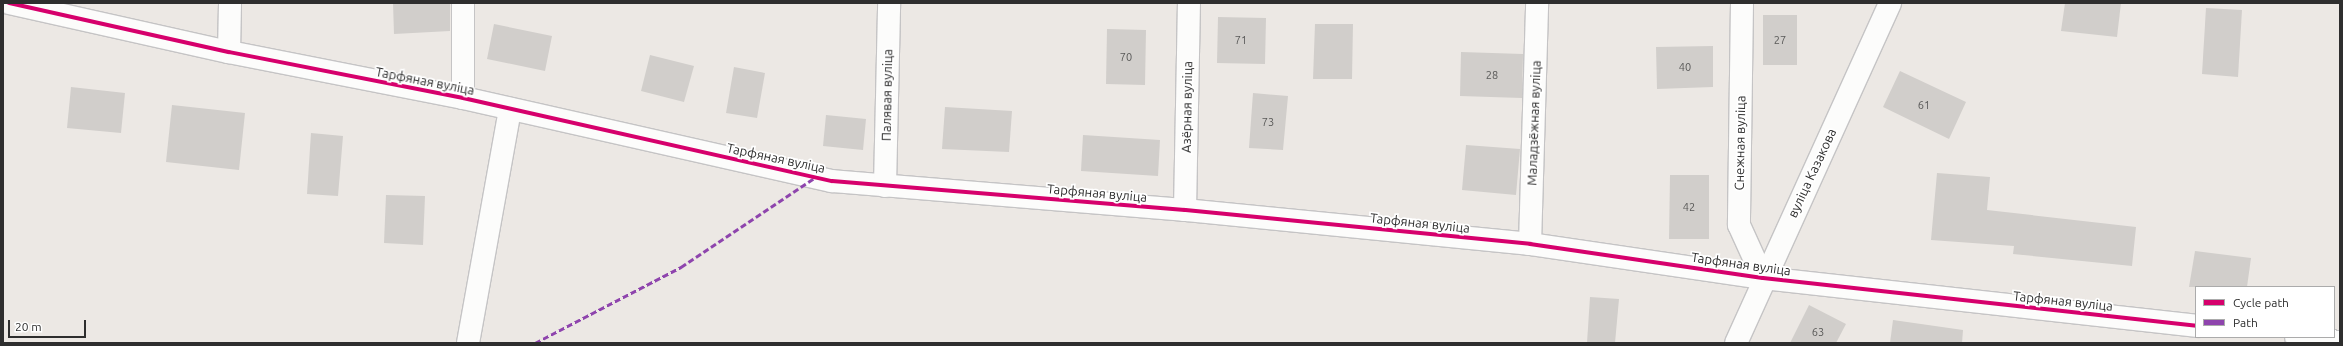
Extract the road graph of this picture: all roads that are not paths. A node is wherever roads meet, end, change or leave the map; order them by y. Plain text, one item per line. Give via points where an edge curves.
1 (9, 3) edge
2 (230, 3) edge
3 (463, 3) edge
4 (889, 3) edge
5 (1189, 3) edge
6 (1537, 3) edge
7 (1742, 3) edge
8 (1890, 3) edge
9 (230, 52) junction
10 (463, 98) junction
11 (510, 110) junction
12 (885, 186) junction
13 (1185, 210) junction
14 (1530, 244) junction
15 (1763, 278) junction
16 (2195, 326) edge
17 (2305, 338) edge
18 (2340, 342) edge
19 (468, 343) edge
20 (1736, 343) edge

1 - 9 street, Тарфяная вуліца
2 - 9 street
3 - 10 street
4 - 12 street, Палявая вуліца
5 - 13 street, Азёрная вуліца
6 - 14 street, Маладзёжная вуліца
7 - 15 street, Снежная вуліца via 1739,225
8 - 15 street, вуліца Казакова
9 - 10 street, Тарфяная вуліца
10 - 11 street, Тарфяная вуліца
11 - 12 street, Тарфяная вуліца via 832,181
11 - 19 street
12 - 13 street, Тарфяная вуліца
13 - 14 street, Тарфяная вуліца
14 - 15 street, Тарфяная вуліца
15 - 16 street, Тарфяная вуліца
15 - 20 street, вуліца Казакова
17 - 18 street

